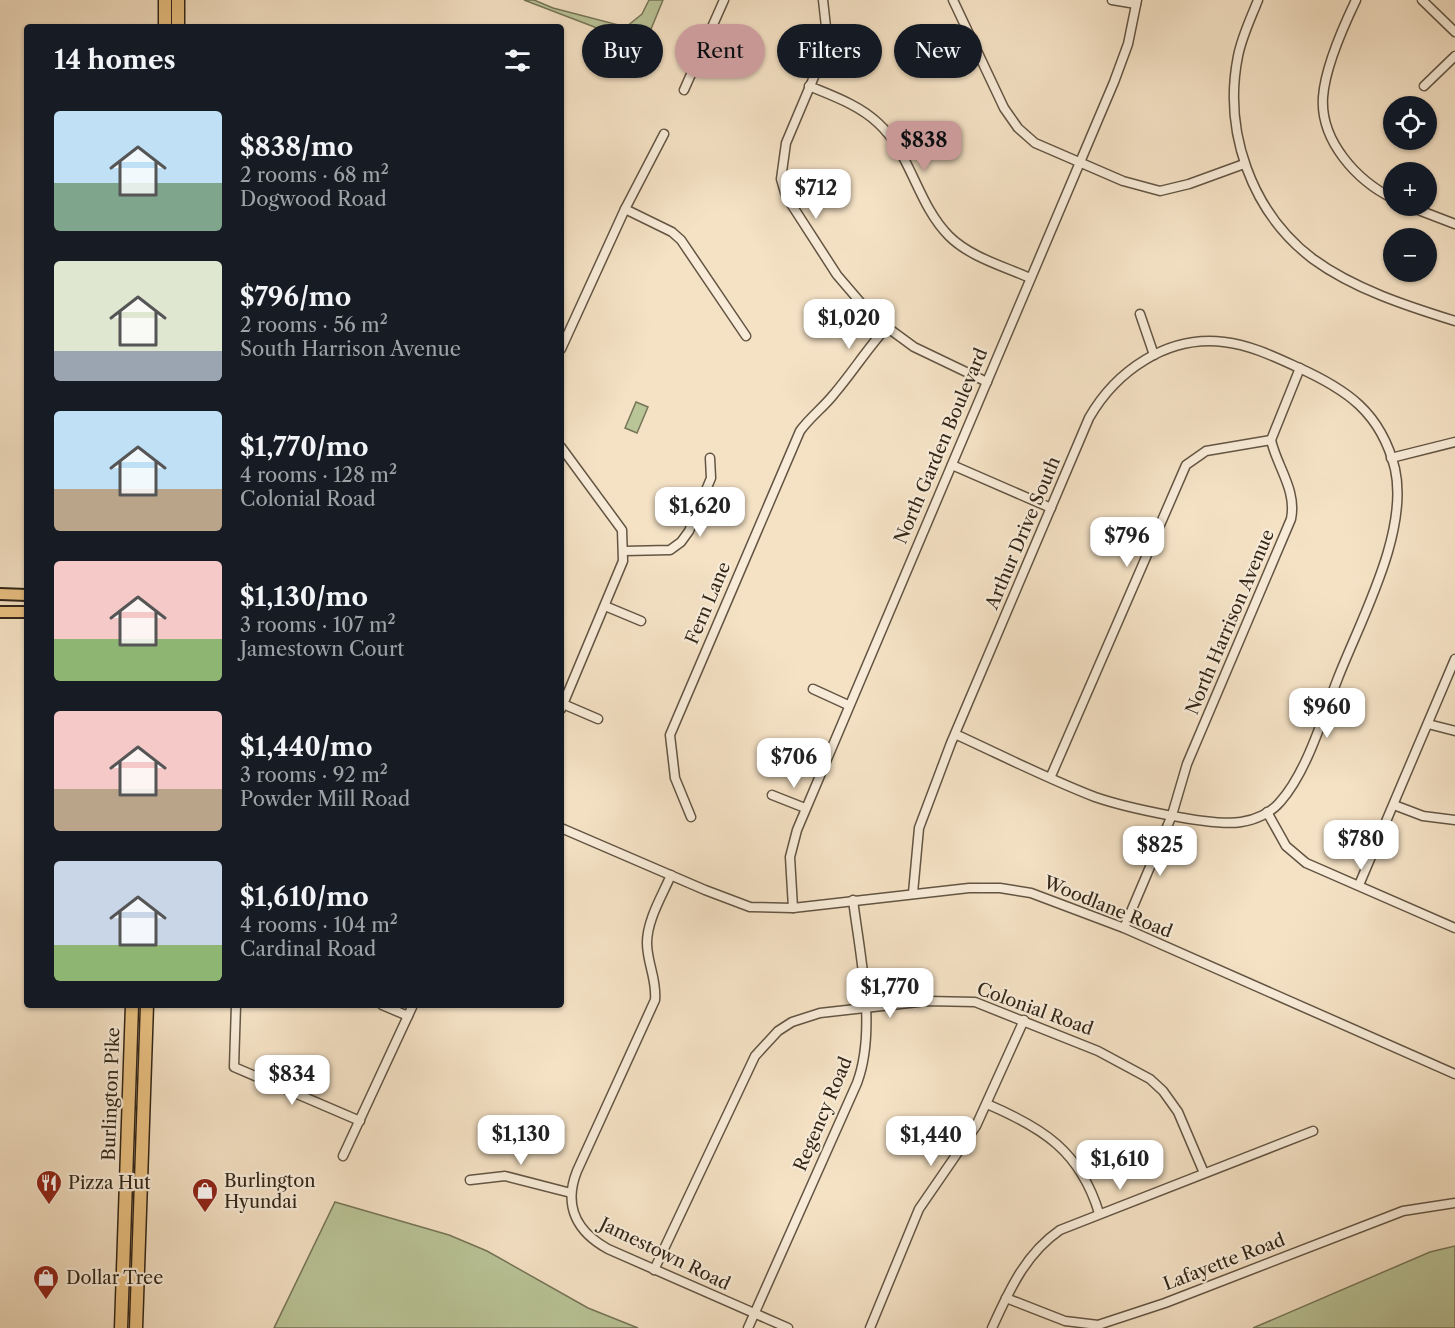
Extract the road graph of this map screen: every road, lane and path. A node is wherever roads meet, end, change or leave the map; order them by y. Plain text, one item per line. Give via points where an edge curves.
1 (165, 0) edge
2 (178, 0) edge
3 (724, 0) edge
4 (823, 0) edge
5 (953, 0) edge
6 (1112, 0) edge
7 (1258, 0) edge
8 (1356, 0) edge
9 (1422, 0) edge
10 (1137, 2) edge
11 (165, 24) edge
12 (178, 24) edge
13 (1455, 32) edge
14 (1455, 56) edge
15 (1424, 86) dead end
16 (809, 87) junction
17 (684, 90) dead end
18 (664, 134) dead end
19 (1079, 164) junction
20 (1244, 164) junction
21 (1383, 192) edge
22 (625, 209) junction
23 (1434, 216) edge
24 (1455, 224) edge
25 (1030, 278) junction
26 (1140, 314) dead end
27 (1455, 321) edge
28 (886, 328) junction
29 (746, 336) dead end
30 (564, 342) edge
31 (1154, 355) junction
32 (1300, 368) junction
33 (987, 382) junction
34 (1271, 440) junction
35 (1455, 442) edge
36 (564, 452) edge
37 (710, 458) dead end
38 (1391, 458) junction
39 (952, 465) junction
40 (1051, 508) junction
41 (624, 551) junction
42 (0, 594) edge
43 (24, 595) edge
44 (605, 606) junction
45 (0, 612) edge
46 (24, 612) edge
47 (641, 621) dead end
48 (1455, 659) edge
49 (813, 689) dead end
50 (564, 702) edge
51 (848, 705) junction
52 (564, 708) edge
53 (598, 719) dead end
54 (1428, 724) junction
55 (1455, 731) edge
56 (955, 734) junction
57 (1051, 776) junction
58 (772, 795) dead end
59 (1394, 805) junction
60 (805, 808) junction
61 (1268, 812) junction
62 (1172, 815) junction
63 (691, 817) dead end
64 (1455, 820) edge
65 (564, 829) edge
66 (671, 875) junction
67 (1359, 885) junction
68 (913, 893) junction
69 (853, 900) junction
70 (793, 908) junction
71 (1124, 928) junction
72 (1455, 928) edge
73 (132, 1008) edge
74 (147, 1008) edge
75 (236, 1008) edge
76 (389, 1008) edge
77 (412, 1008) edge
78 (866, 1009) junction
79 (408, 1016) junction
80 (1024, 1020) junction
81 (1455, 1074) edge
82 (987, 1104) junction
83 (360, 1121) junction
84 (1314, 1131) dead end
85 (343, 1156) dead end
86 (1204, 1173) junction
87 (470, 1180) dead end
88 (571, 1193) junction
89 (1455, 1203) edge
90 (1099, 1213) junction
91 (654, 1270) junction
92 (1006, 1298) junction
93 (754, 1314) junction
94 (121, 1328) edge
95 (136, 1328) edge
96 (748, 1328) edge
97 (788, 1328) edge
98 (870, 1328) edge
99 (992, 1328) edge

1 - 11 highway
2 - 12 highway
3 - 17 street
4 - 16 street via 827,36
5 - 19 street via 1010,118 1035,143
6 - 10 street
7 - 20 street via 1245,32 1234,81 1235,126
8 - 21 street via 1324,90 1323,108 1348,163 1367,183
9 - 13 street
10 - 19 street, North Garden Boulevard via 1119,70
14 - 15 street
16 - 25 street via 856,107 878,122 931,213 956,242
16 - 28 street via 784,152 781,179 786,196 843,283
18 - 22 street
19 - 20 street via 1132,185 1160,190
19 - 25 street, North Garden Boulevard
20 - 27 street via 1270,214 1313,258 1368,288
22 - 29 street via 681,240
22 - 30 street
23 - 24 street
25 - 33 street, North Garden Boulevard
26 - 31 street
28 - 33 street via 922,352
28 - 63 street, Fern Lane via 800,432 670,735 675,778
31 - 32 street, Arthur Drive South via 1194,342 1224,342 1264,352
31 - 40 street, Arthur Drive South via 1130,369 1100,399
32 - 34 street
32 - 38 street, Arthur Drive South via 1333,383 1356,400 1374,421
33 - 39 street, North Garden Boulevard
34 - 57 street via 1206,451 1186,465
34 - 62 street, North Harrison Avenue via 1290,491 1291,519 1187,764
35 - 38 street
36 - 41 street via 622,530
37 - 41 street via 711,478 681,542 670,550
38 - 61 street, Arthur Drive South via 1397,483 1397,511 1386,559 1303,762 1280,802
39 - 40 street
39 - 51 street, North Garden Boulevard
40 - 56 street, Arthur Drive South
41 - 44 street
42 - 43 main road
44 - 47 street
44 - 50 street
45 - 46 main road
48 - 54 street
49 - 51 street
51 - 60 street, North Garden Boulevard
52 - 53 street
54 - 55 street
54 - 59 street
56 - 57 street
56 - 68 street, Arthur Drive South via 919,828
57 - 62 street via 1105,800
58 - 60 street
59 - 64 street via 1423,816
59 - 67 street
60 - 70 street, North Garden Boulevard via 790,857
61 - 62 street via 1231,823
61 - 67 street via 1292,852 1306,863
62 - 71 street, North Harrison Avenue
65 - 66 street, Woodlane Road
66 - 70 street, Woodlane Road via 750,906
66 - 88 street via 648,934 648,952 656,980 655,1000 577,1171
67 - 72 street
68 - 69 street, Woodlane Road
68 - 71 street, Woodlane Road via 969,888 1016,891 1067,905
69 - 70 street, Woodlane Road
69 - 78 street, Regency Road
71 - 81 street, Woodlane Road
73 - 94 highway, Burlington Pike
74 - 95 highway, Burlington Pike
75 - 83 street via 234,1066
76 - 79 street
77 - 79 street
78 - 80 street, Colonial Road via 966,1000
78 - 91 street, Colonial Road via 807,1016 778,1031 760,1049
78 - 93 street, Regency Road via 867,1047 862,1071
79 - 83 street
80 - 82 street
80 - 86 street, Colonial Road via 1117,1059 1150,1079 1178,1112
82 - 90 street via 1037,1127 1061,1147 1083,1178
82 - 98 street via 971,1135 919,1209
83 - 85 street
84 - 86 street
86 - 90 street
87 - 88 street via 505,1176
88 - 91 street, Jamestown Road via 573,1213 583,1232 608,1249
89 - 92 street, Lafayette Road via 1403,1211 1098,1325 1065,1321
90 - 92 street via 1060,1230 1044,1242 1023,1265
91 - 93 street, Jamestown Road
92 - 99 street
93 - 96 street, Regency Road
93 - 97 street, Jamestown Road

